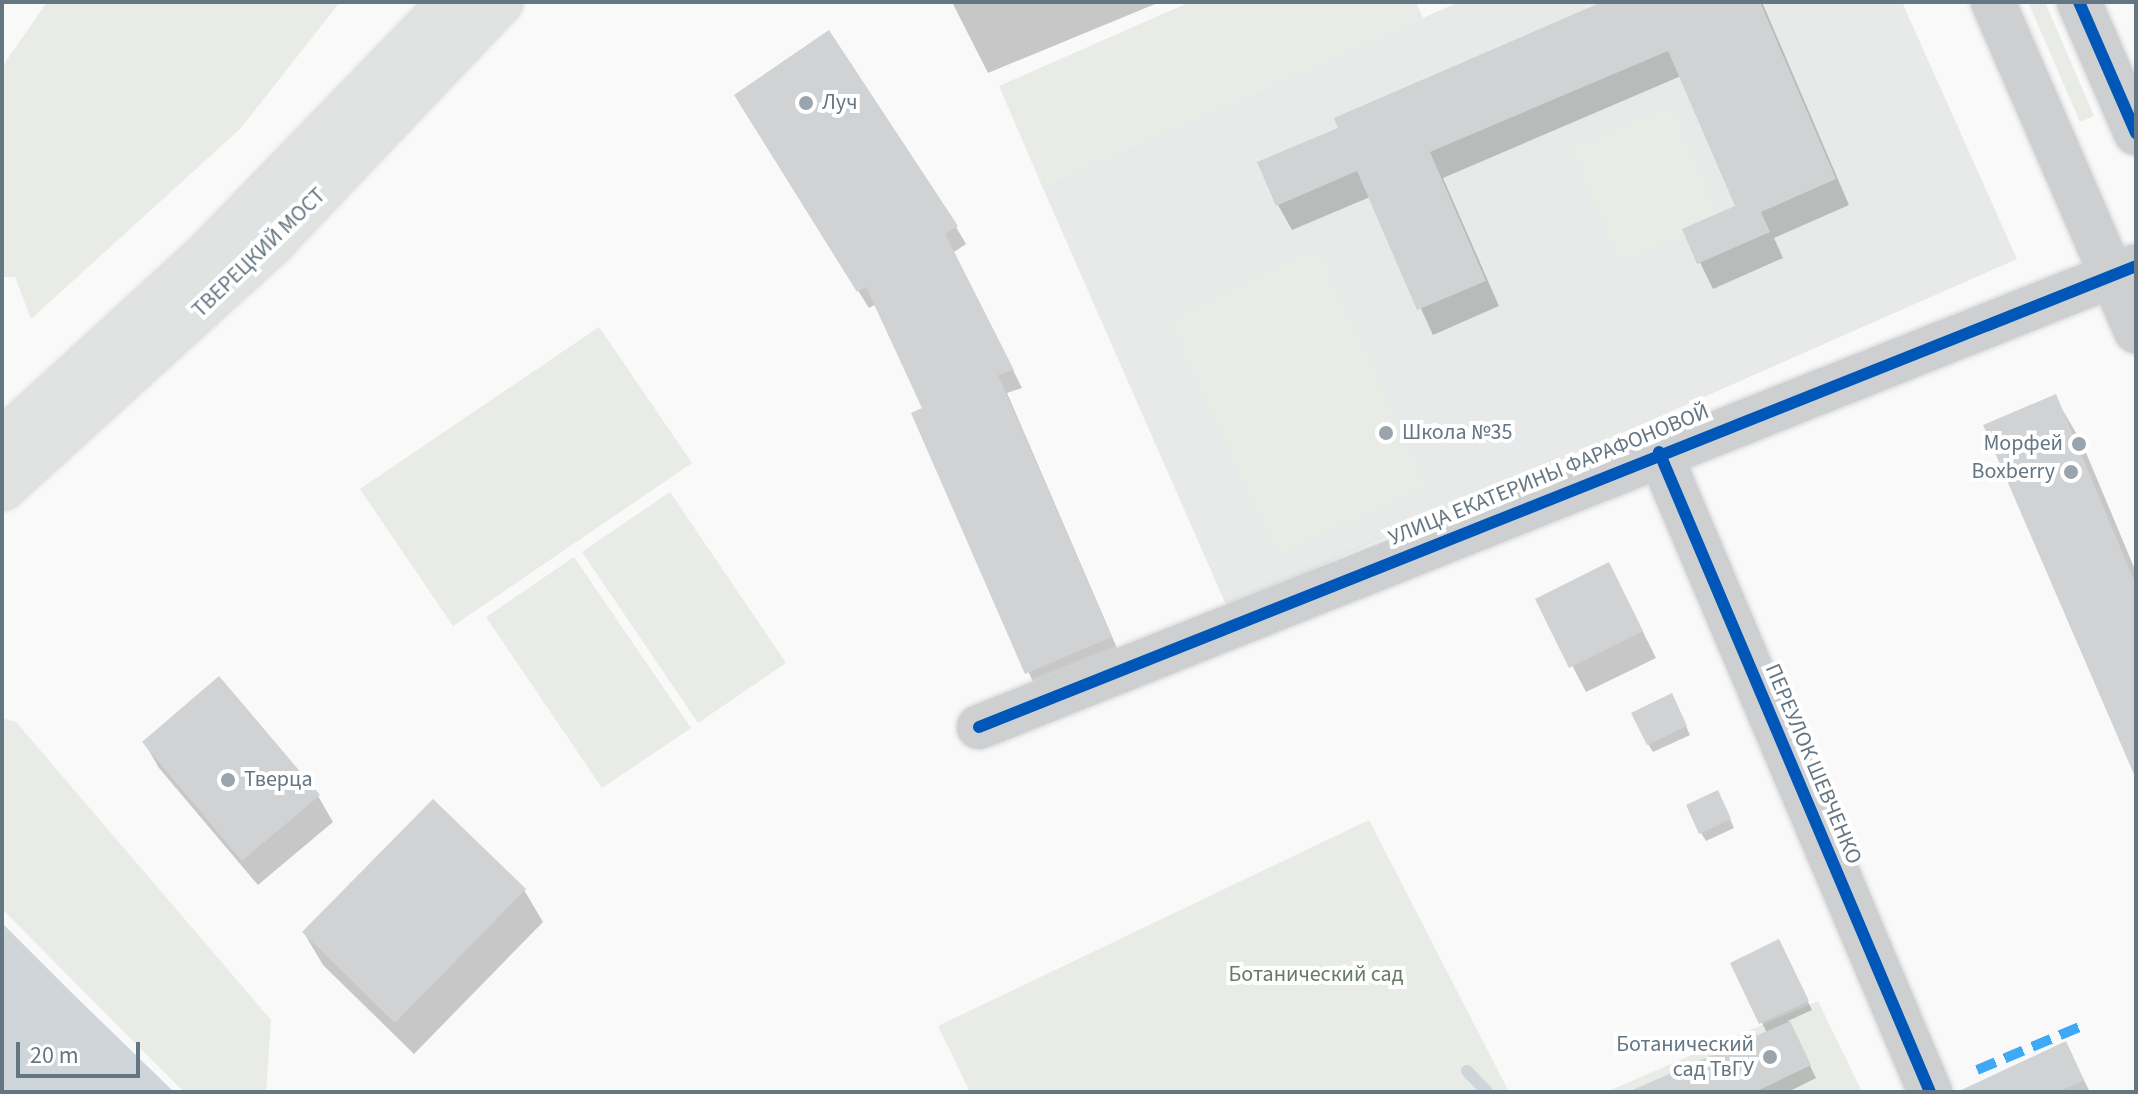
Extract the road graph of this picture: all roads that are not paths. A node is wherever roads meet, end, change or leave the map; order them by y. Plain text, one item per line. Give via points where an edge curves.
1 (452, 2) edge
2 (500, 2) edge
3 (1993, 2) edge
4 (2079, 2) edge
5 (2136, 133) edge
6 (2124, 271) edge
7 (2136, 331) edge
8 (2, 443) edge
9 (1659, 452) junction
10 (2, 488) edge
11 (979, 727) dead end
12 (1930, 1092) edge

1 - 8 main road, ТВЕРЕЦКИЙ МОСТ via 209,253
2 - 10 main road, ТВЕРЕЦКИЙ МОСТ via 254,260
3 - 6 street
4 - 5 street
6 - 7 street
6 - 9 street, УЛИЦА ЕКАТЕРИНЫ ФАРАФОНОВОЙ
9 - 11 street, УЛИЦА ЕКАТЕРИНЫ ФАРАФОНОВОЙ
9 - 12 street, ПЕРЕУЛОК ШЕВЧЕНКО

